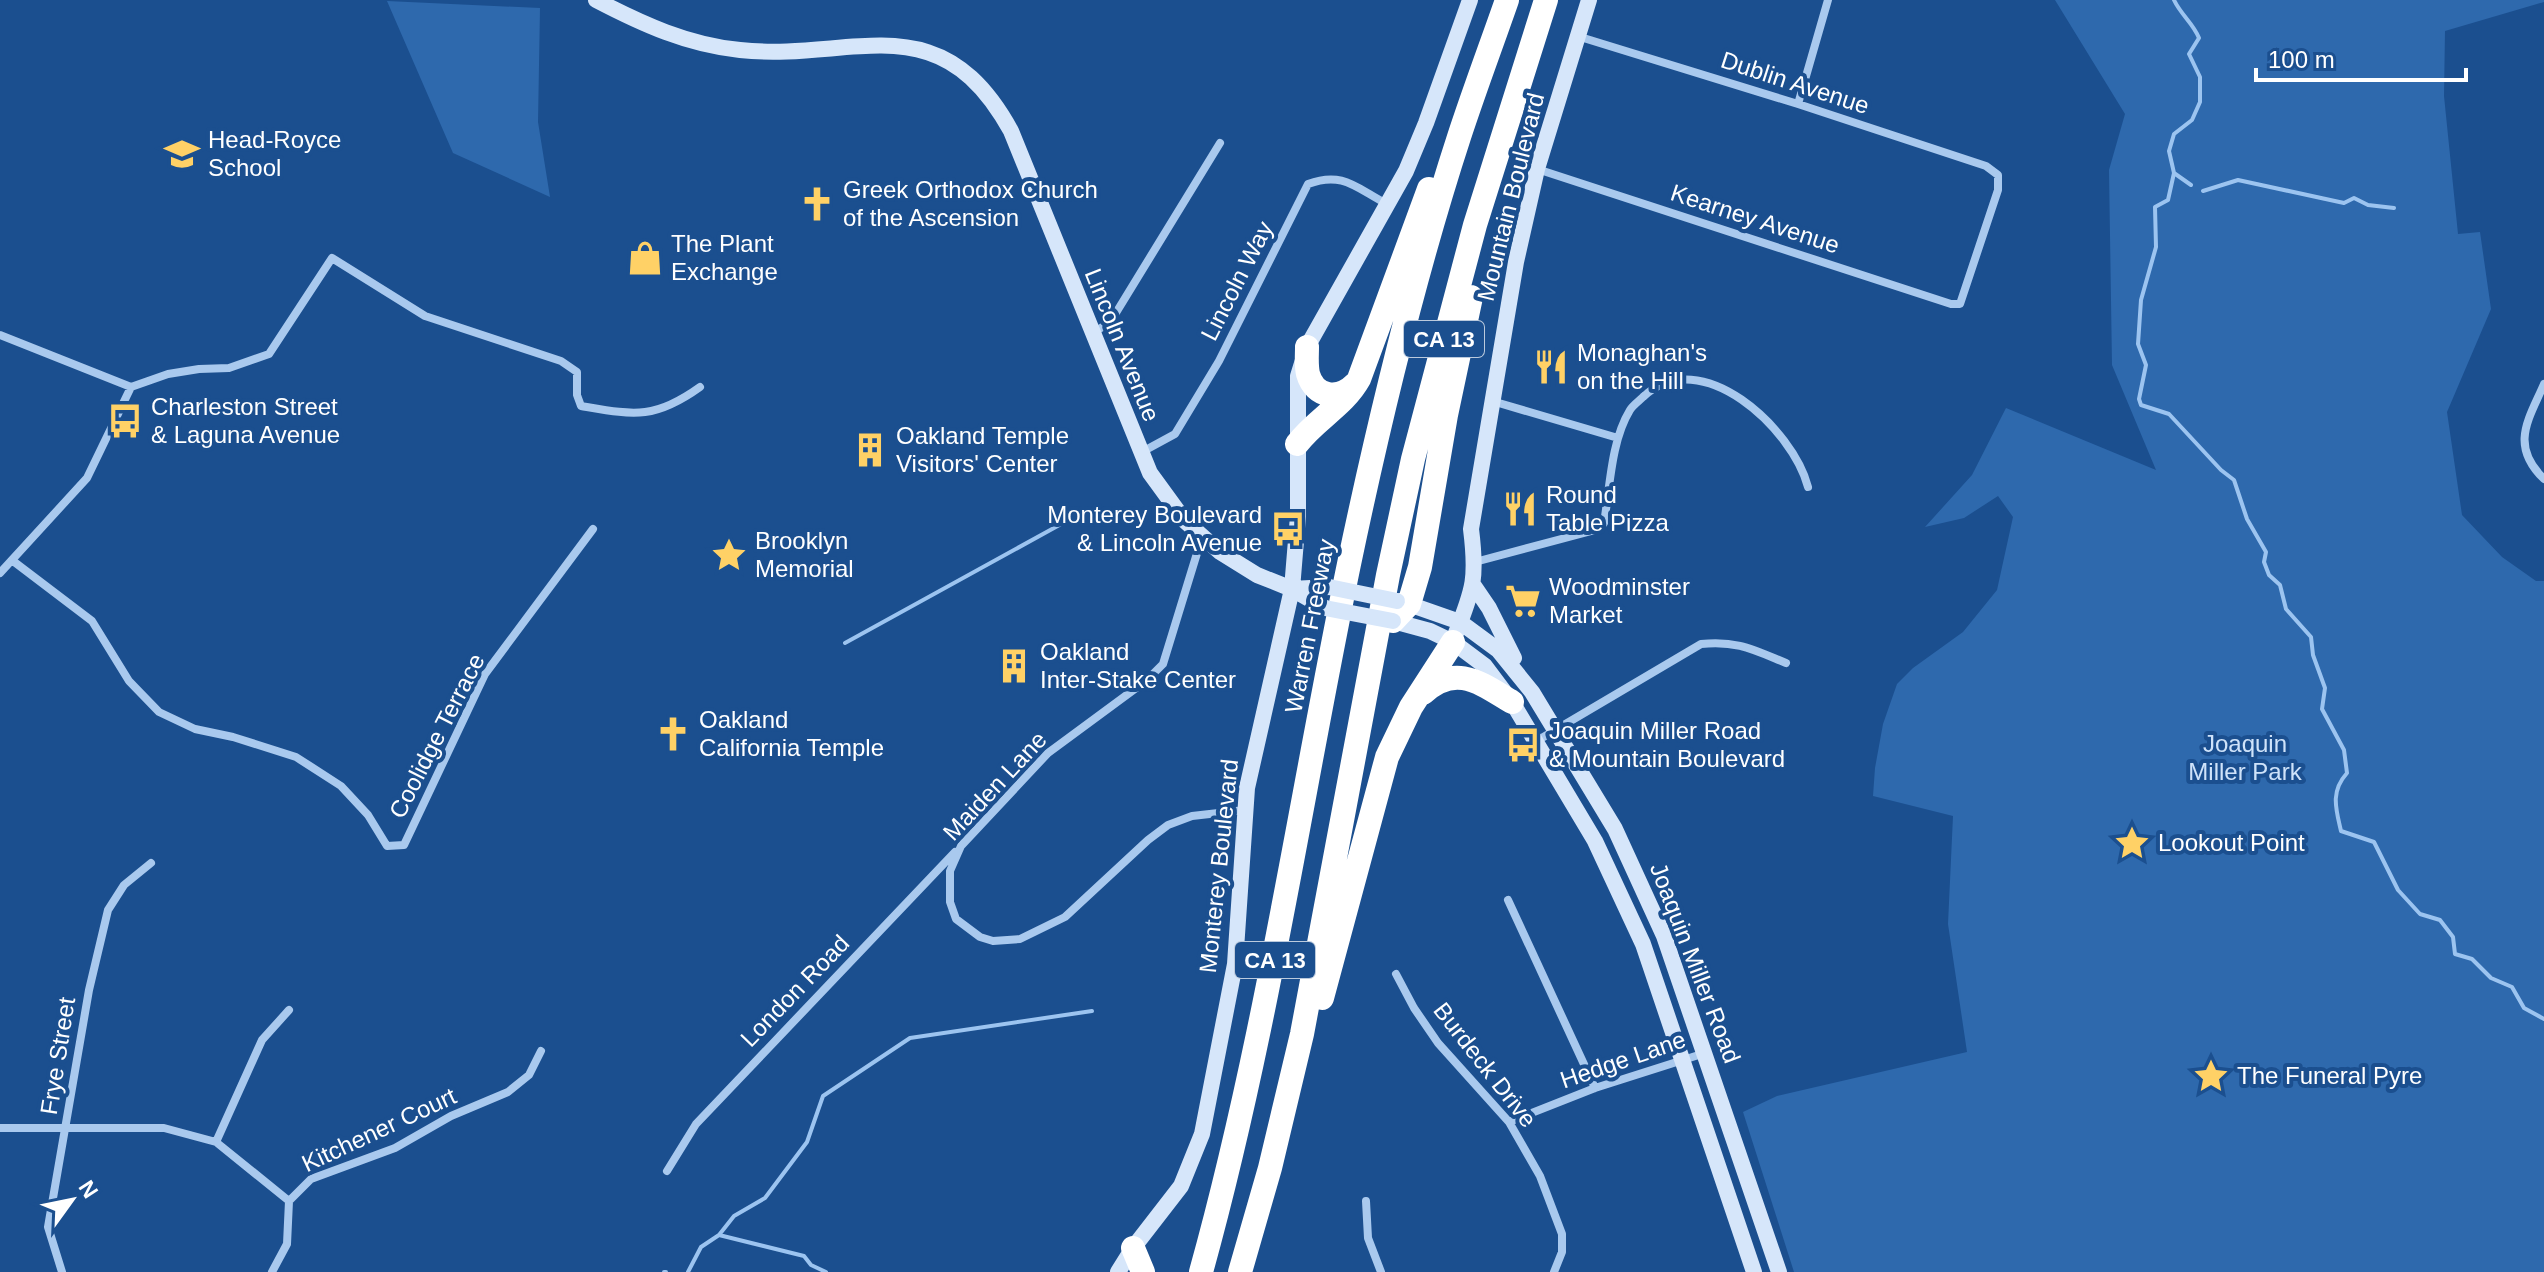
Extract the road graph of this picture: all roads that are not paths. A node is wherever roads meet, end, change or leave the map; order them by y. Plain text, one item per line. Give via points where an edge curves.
1 (596, 0) edge
2 (1470, 0) edge
3 (1507, 0) edge
4 (1546, 0) edge
5 (1589, 0) edge
6 (1828, 0) edge
7 (1577, 36) junction
8 (1798, 104) junction
9 (1511, 106) junction
10 (1459, 137) junction
11 (1220, 143) dead end
12 (1537, 169) junction
13 (1387, 204) junction
14 (1960, 304) joint
15 (1091, 334) junction
16 (0, 335) edge
17 (1307, 347) junction
18 (1359, 379) junction
19 (2544, 384) edge
20 (131, 387) junction
21 (700, 387) dead end
22 (1491, 401) junction
23 (1618, 438) junction
24 (1297, 444) junction
25 (1140, 453) junction
26 (2544, 479) edge
27 (1808, 487) dead end
28 (593, 529) dead end
29 (1202, 537) junction
30 (13, 561) junction
31 (1475, 562) junction
32 (0, 573) edge
33 (1474, 586) junction
34 (1292, 589) junction
35 (1400, 609) junction
36 (1457, 632) junction
37 (1786, 663) dead end
38 (1522, 697) junction
39 (1411, 707) junction
40 (1555, 728) junction
41 (1535, 743) junction
42 (1245, 810) junction
43 (961, 846) junction
44 (151, 863) dead end
45 (1508, 900) dead end
46 (1396, 974) dead end
47 (289, 1010) dead end
48 (1302, 1034) junction
49 (541, 1051) dead end
50 (1705, 1053) junction
51 (1684, 1060) junction
52 (1595, 1088) junction
53 (1509, 1122) junction
54 (67, 1127) junction
55 (0, 1128) edge
56 (216, 1142) junction
57 (667, 1171) dead end
58 (289, 1201) junction
59 (1366, 1201) dead end
60 (1133, 1248) junction
61 (62, 1272) edge
62 (272, 1272) edge
63 (1118, 1272) edge
64 (1143, 1272) edge
65 (1201, 1272) edge
66 (1240, 1272) edge
67 (1381, 1272) edge
68 (1554, 1272) edge
69 (1754, 1272) edge
70 (1779, 1272) edge

1 - 15 main road, Lincoln Avenue via 670,35 718,47 764,51 887,43 932,53 970,76 1011,131
2 - 13 main road, Monterey Boulevard via 1426,123
3 - 10 highway, Warren Freeway / CA 13
4 - 9 highway, CA 13
5 - 7 main road, Mountain Boulevard
6 - 8 street
7 - 8 street, Dublin Avenue
7 - 12 main road, Mountain Boulevard
8 - 14 street, Dublin Avenue via 1986,166 1998,175 1998,190
9 - 35 highway via 1420,567
9 - 48 highway, CA 13 via 1413,459
10 - 18 highway via 1437,169
10 - 65 highway, Warren Freeway / CA 13 via 1375,450 1252,1070
11 - 15 street via 1111,321
12 - 14 street, Kearney Avenue
12 - 22 main road, Mountain Boulevard
13 - 17 main road, Monterey Boulevard
13 - 25 street, Lincoln Way via 1338,178 1308,184 1219,361 1175,434
15 - 25 main road, Lincoln Avenue
16 - 20 street
17 - 18 highway via 1309,376 1320,391 1344,393
17 - 24 main road, Monterey Boulevard via 1298,376
18 - 24 highway
19 - 26 street via 2525,428 2525,446
20 - 21 street via 168,374 229,368 269,354 332,258 425,316 561,361 577,372 581,406 627,414 655,412
20 - 30 street via 87,478
22 - 23 street
22 - 31 main road, Mountain Boulevard via 1471,529
23 - 27 street via 1631,409 1654,386 1681,378 1705,381 1729,391 1762,416 1803,467
23 - 31 street via 1599,529
24 - 34 main road, Monterey Boulevard via 1298,536
25 - 29 main road, Lincoln Avenue via 1169,501
28 - 30 street, Coolidge Terrace via 485,674 404,845 387,846 341,786 296,757 195,729 159,712 129,681 92,621
29 - 34 main road, Lincoln Avenue via 1257,575
29 - 43 street, Maiden Lane via 1163,664 1048,753
30 - 32 street
31 - 33 main road, Mountain Boulevard
33 - 36 main road, Mountain Boulevard
33 - 38 main road via 1489,608
34 - 35 main road, Lincoln Avenue, bridge via 1329,587
34 - 35 main road, Lincoln Avenue, bridge via 1325,608
34 - 42 main road, Monterey Boulevard
35 - 36 main road, Lincoln Avenue
35 - 36 main road, Lincoln Avenue via 1430,631
36 - 38 main road, Joaquin Miller Road via 1485,666
36 - 39 highway
37 - 40 street via 1744,645 1701,644
38 - 39 highway via 1450,677 1430,686
38 - 40 main road, Joaquin Miller Road
38 - 41 main road, Joaquin Miller Road
39 - 48 highway via 1381,779 1320,1004
40 - 41 street
40 - 50 main road, Joaquin Miller Road via 1623,846 1664,936
41 - 51 main road, Joaquin Miller Road via 1595,841 1643,944
42 - 43 street, Maiden Lane via 1192,816 1168,825 1065,917 1020,939 980,937 956,919 948,889
42 - 60 main road, Monterey Boulevard via 1235,964 1202,1134 1181,1186
43 - 57 street, London Road via 696,1124
44 - 54 street, Frye Street via 124,885 108,910
45 - 52 street
46 - 53 street, Burdeck Drive via 1438,1043
47 - 56 street via 262,1040
48 - 66 highway, CA 13
49 - 58 street, Kitchener Court via 529,1075 508,1092 395,1148 311,1179
50 - 51 street, Hedge Lane
50 - 70 main road, Joaquin Miller Road
51 - 52 street, Hedge Lane
51 - 69 main road, Joaquin Miller Road
52 - 53 street, Hedge Lane
53 - 68 street, Burdeck Drive via 1556,1212 1562,1252
54 - 55 street
54 - 56 street via 164,1128
54 - 61 street, Frye Street via 48,1227
56 - 58 street
58 - 62 street, Kitchener Court via 287,1244
59 - 67 street via 1368,1238
60 - 63 main road, Monterey Boulevard
60 - 64 highway

